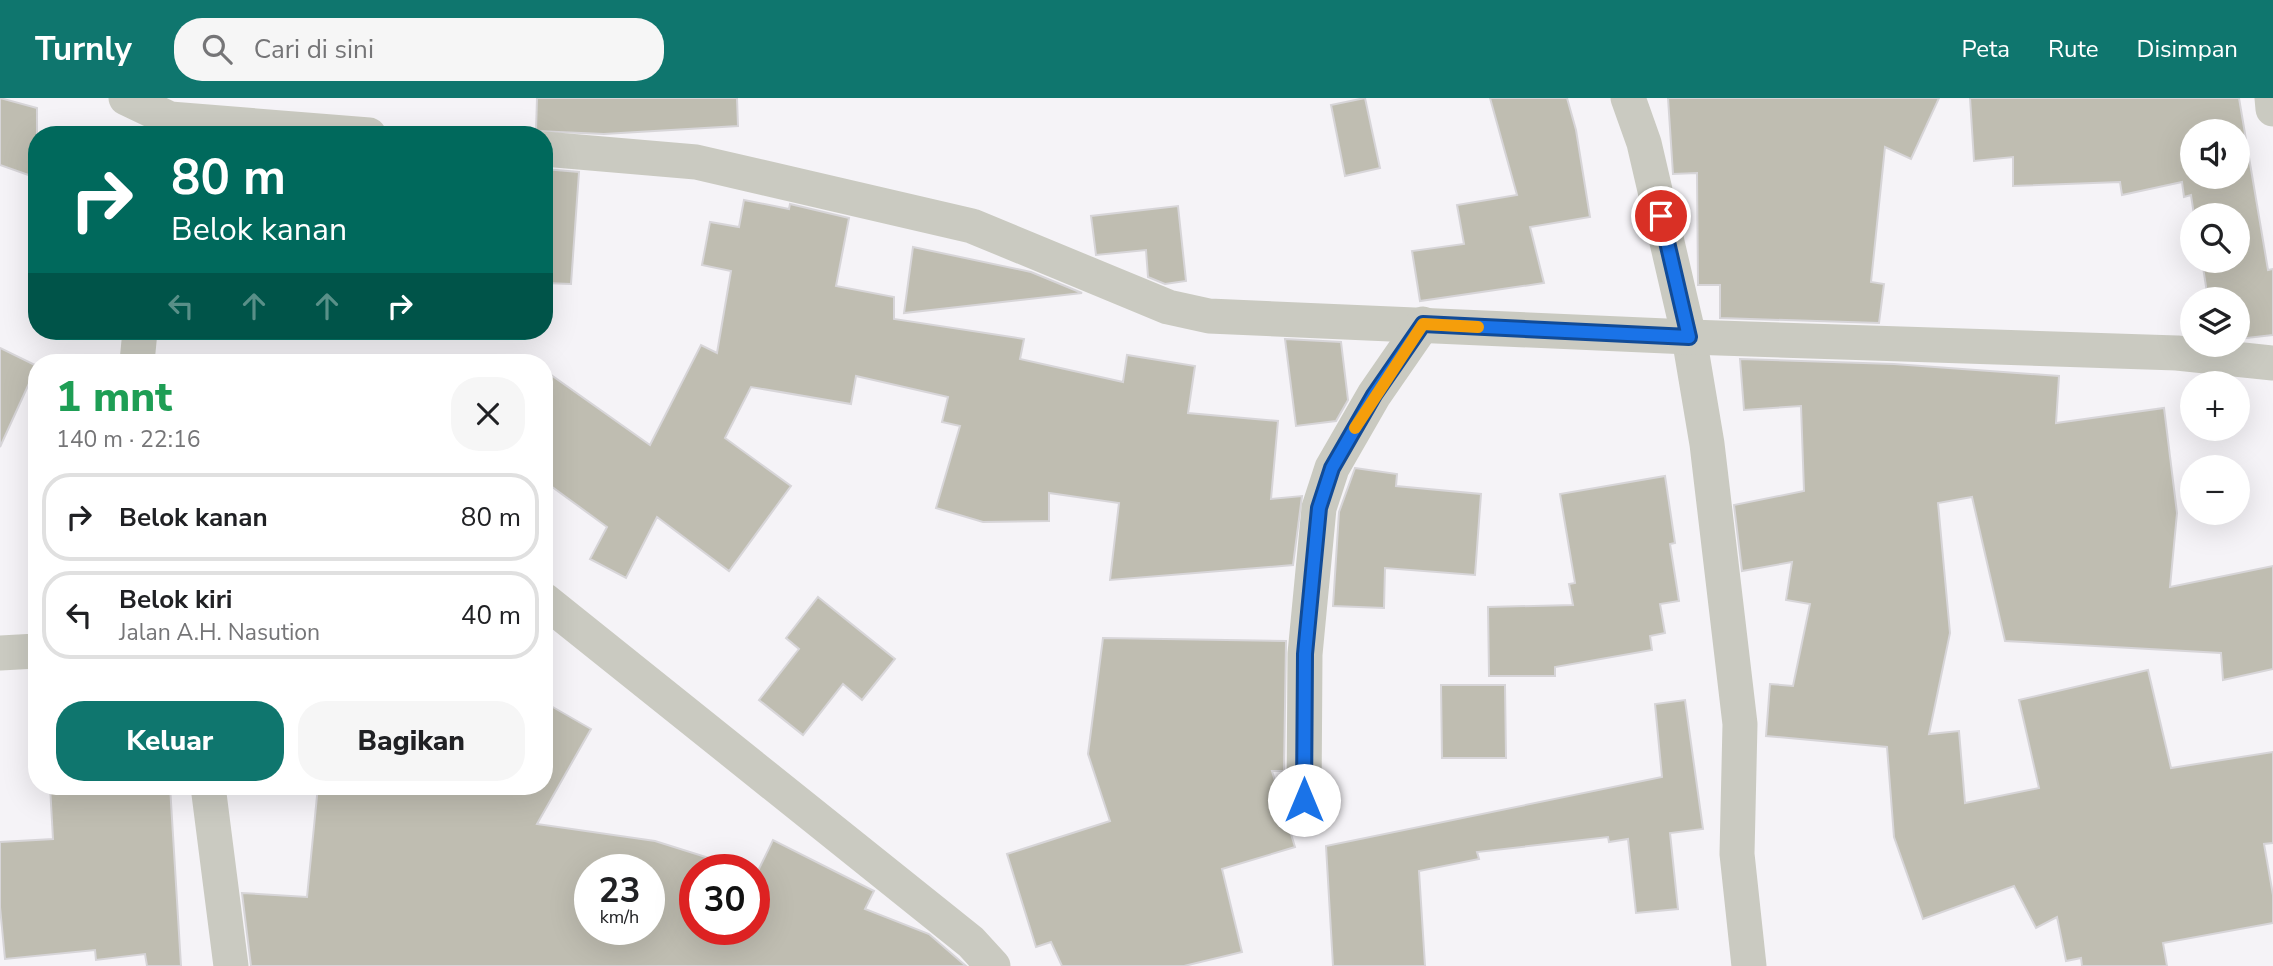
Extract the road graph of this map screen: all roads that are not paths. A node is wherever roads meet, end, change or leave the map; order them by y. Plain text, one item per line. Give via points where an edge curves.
1 (126, 98) edge
2 (1628, 98) edge
3 (2272, 98) edge
4 (2273, 109) edge
5 (171, 117) edge
6 (270, 126) edge
7 (553, 150) edge
8 (1423, 324) junction
9 (1689, 337) junction
10 (2273, 363) edge
11 (553, 607) edge
12 (28, 651) edge
13 (0, 653) edge
14 (209, 795) edge
15 (1304, 800) dead end
16 (977, 958) edge
17 (231, 966) edge
18 (1749, 966) edge

1 - 5 street
2 - 9 street via 1644,143
3 - 4 street
5 - 6 street
7 - 8 street via 696,162 972,226 1168,307 1209,316
8 - 9 street
8 - 15 street via 1332,468 1319,508 1305,654
9 - 10 street via 2177,353
9 - 18 street via 1707,444 1740,724 1737,854
11 - 16 street
12 - 13 street
14 - 17 street

